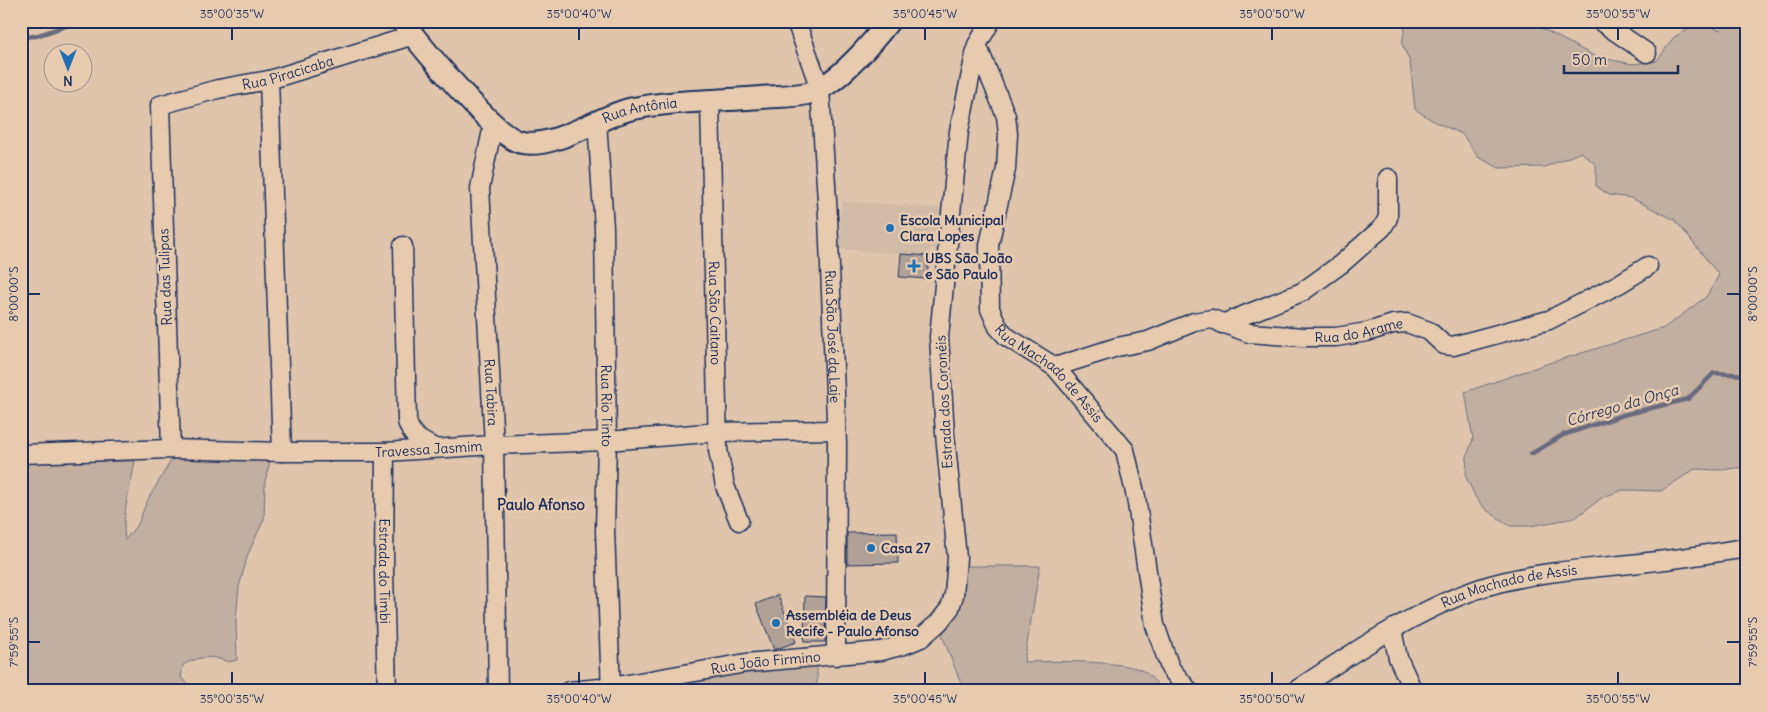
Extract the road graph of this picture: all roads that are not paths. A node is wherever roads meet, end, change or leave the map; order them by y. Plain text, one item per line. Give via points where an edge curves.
1 (796, 21) edge
2 (889, 21) edge
3 (991, 21) edge
4 (1600, 21) edge
5 (408, 28) edge
6 (977, 45) junction
7 (1647, 53) dead end
8 (269, 80) junction
9 (820, 89) junction
10 (710, 102) junction
11 (160, 105) joint
12 (597, 121) junction
13 (493, 125) junction
14 (1388, 178) dead end
15 (402, 246) dead end
16 (1648, 266) dead end
17 (1222, 324) junction
18 (1055, 367) junction
19 (835, 430) junction
20 (719, 432) junction
21 (607, 441) junction
22 (494, 444) junction
23 (436, 448) junction
24 (171, 449) junction
25 (282, 452) junction
26 (385, 452) junction
27 (21, 454) edge
28 (739, 521) dead end
29 (1746, 548) edge
30 (950, 608) joint
31 (1392, 630) junction
32 (836, 656) junction
33 (611, 689) edge
34 (387, 691) edge
35 (498, 691) edge
36 (569, 691) edge
37 (1189, 691) edge
38 (1295, 691) edge
39 (1413, 691) edge

1 - 9 street, Rua São José da Laje
2 - 9 street, Rua Antônia via 860,55
3 - 6 street, Estrada dos Coronéis
4 - 7 street
5 - 8 street, Rua Piracicaba
5 - 13 street, Rua Antônia
6 - 18 street, Rua Machado de Assis via 1006,116 1008,134 1006,169 989,245 990,309 998,327 1007,337
6 - 30 street, Estrada dos Coronéis via 958,132 939,337 956,558
8 - 11 street, Rua Piracicaba via 218,89
8 - 25 street
9 - 10 street, Rua Antônia via 802,94
9 - 19 street, Rua São José da Laje
10 - 12 street, Rua Antônia via 631,109
10 - 20 street, Rua São Caitano
11 - 24 street, Rua das Tulipas
12 - 13 street, Rua Antônia via 561,137 525,143
12 - 21 street, Rua Rio Tinto via 604,228
13 - 22 street, Rua Tabira via 480,188
14 - 17 street via 1388,218 1382,228 1342,264 1302,292
15 - 23 street via 407,422 415,438
16 - 17 street, Rua do Arame via 1549,320 1453,346 1444,345 1430,331 1406,323 1336,337 1249,333
17 - 18 street, Rua do Arame via 1212,319 1194,322 1148,341 1117,347
18 - 37 street, Rua Machado de Assis via 1125,450 1136,497 1155,625 1170,668
19 - 20 street, Travessa Jasmim
19 - 32 street, Rua São José da Laje
20 - 21 street, Travessa Jasmim
20 - 28 street, Rua São Caitano via 725,486
21 - 22 street, Travessa Jasmim
21 - 33 street, Rua Rio Tinto via 605,530
22 - 23 street, Travessa Jasmim
22 - 35 street, Rua Tabira
23 - 26 street, Travessa Jasmim
24 - 25 street, Travessa Jasmim
24 - 27 street, Travessa Jasmim
25 - 26 street, Travessa Jasmim
26 - 34 street, Estrada do Timbi
29 - 31 street, Rua Machado de Assis via 1502,582 1467,593
30 - 32 street, Rua João Firmino via 921,638 881,651
31 - 38 street, Rua Machado de Assis
31 - 39 street via 1398,658
32 - 33 street, Rua João Firmino via 746,663
33 - 36 street, Rua João Firmino

